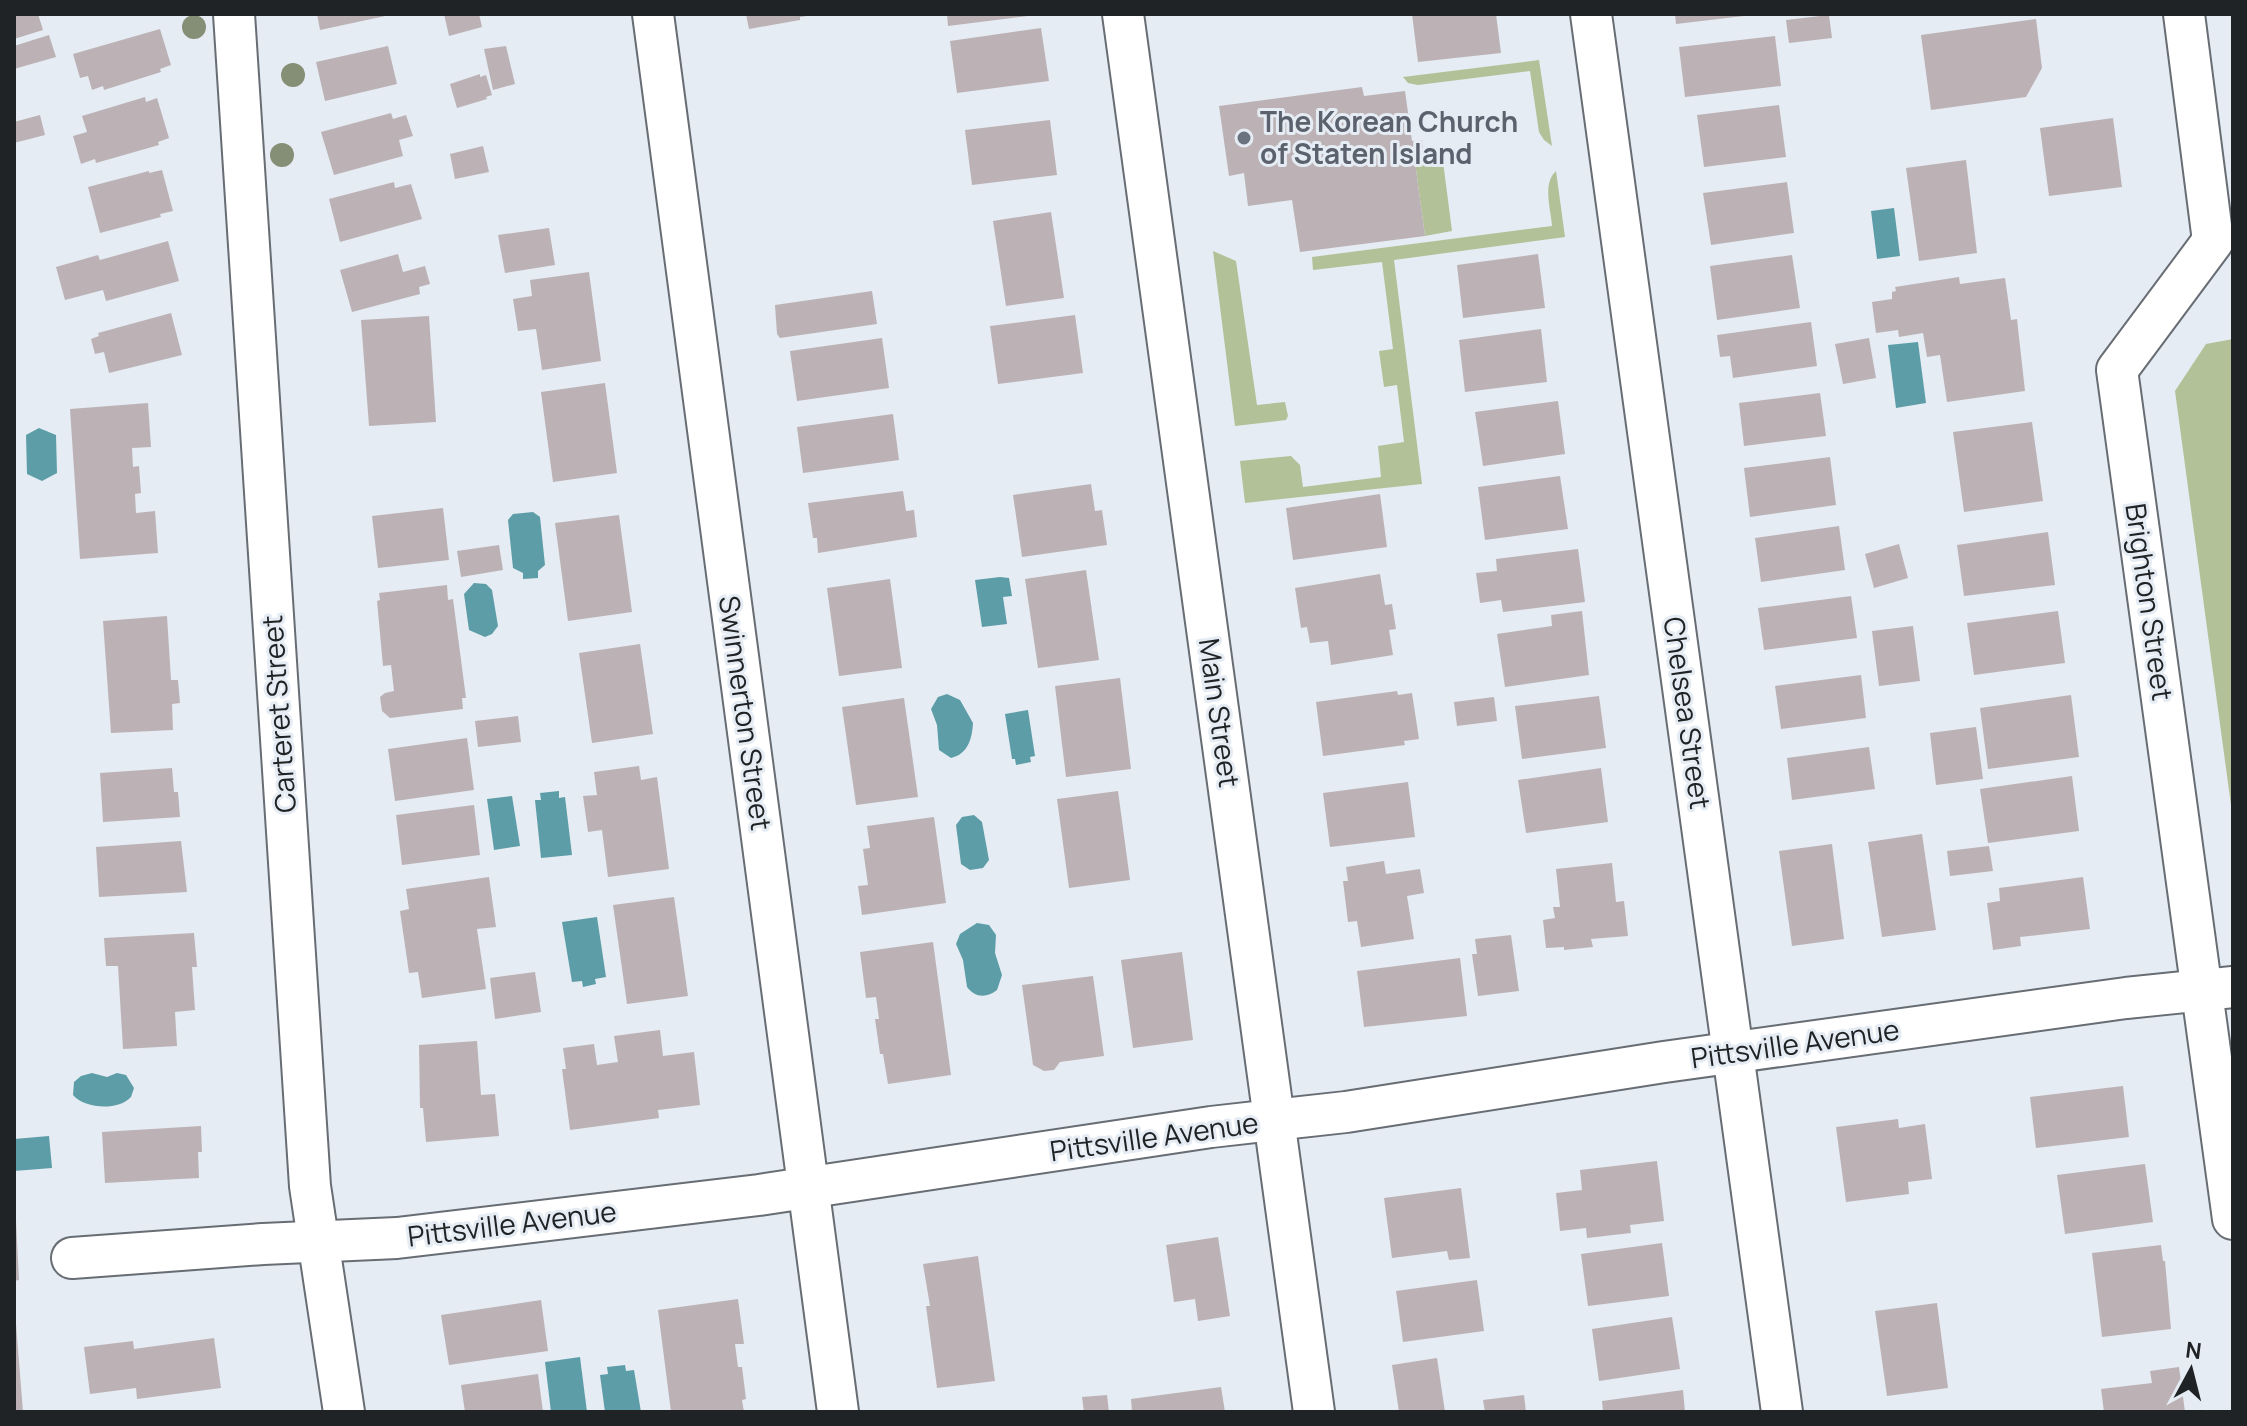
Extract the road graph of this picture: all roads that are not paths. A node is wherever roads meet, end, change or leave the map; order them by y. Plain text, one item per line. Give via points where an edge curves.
1 (234, 14) edge
2 (653, 14) edge
3 (1123, 14) edge
4 (1591, 14) edge
5 (2184, 14) edge
6 (2218, 989) edge
7 (1733, 1054) junction
8 (1274, 1120) junction
9 (808, 1188) junction
10 (2233, 1219) edge
11 (319, 1242) junction
12 (72, 1258) dead end
13 (344, 1412) edge
14 (838, 1412) edge
15 (1314, 1412) edge
16 (1782, 1412) edge

1 - 11 street, Carteret Street via 310,1186
2 - 9 street, Swinnerton Street
3 - 8 street, Main Street
4 - 7 street, Chelsea Street
5 - 6 street, Brighton Street via 2213,241 2117,370
6 - 7 street, Pittsville Avenue
6 - 10 street, Brighton Street
7 - 8 street, Pittsville Avenue
7 - 16 street, Chelsea Street
8 - 9 street, Pittsville Avenue
8 - 15 street, Main Street
9 - 11 street, Pittsville Avenue via 397,1238
9 - 14 street, Swinnerton Street
11 - 12 street, Pittsville Avenue
11 - 13 street, Carteret Street

